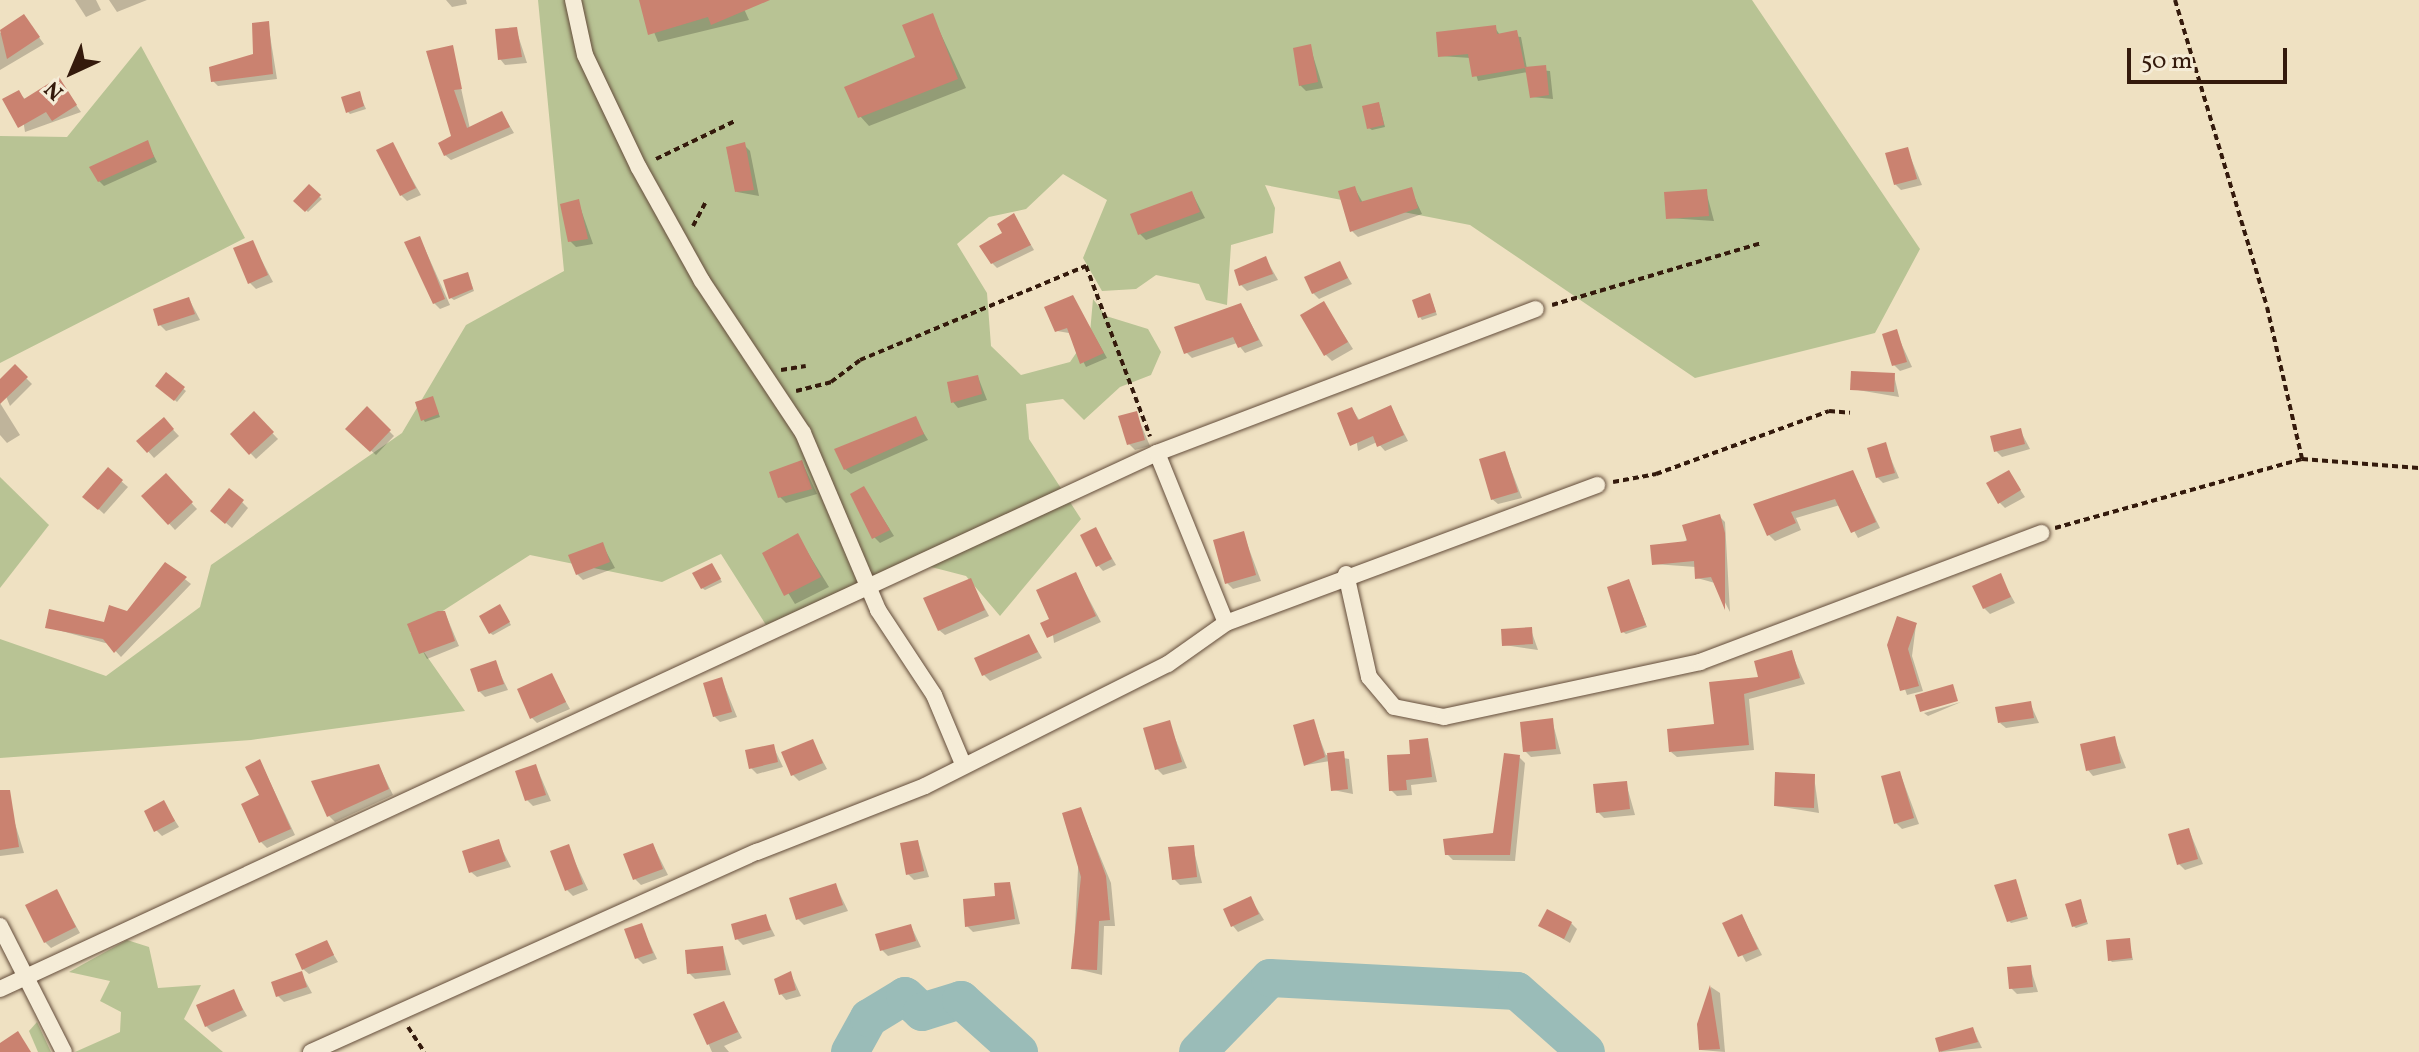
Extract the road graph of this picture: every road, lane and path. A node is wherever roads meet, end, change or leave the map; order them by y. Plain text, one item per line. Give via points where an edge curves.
1 (573, 0) edge
2 (2175, 0) edge
3 (735, 121) dead end
4 (639, 168) junction
5 (1761, 243) dead end
6 (1536, 309) joint
7 (775, 390) junction
8 (1850, 413) dead end
9 (1157, 453) junction
10 (2302, 459) junction
11 (2419, 468) edge
12 (1597, 485) joint
13 (2041, 533) joint
14 (1346, 574) junction
15 (869, 587) junction
16 (1226, 623) junction
17 (963, 764) junction
18 (0, 926) edge
19 (25, 978) junction
20 (0, 989) edge
21 (399, 1010) junction
22 (64, 1052) edge
23 (311, 1052) edge
24 (424, 1052) edge

1 - 4 street via 590,68
2 - 10 path via 2267,307
3 - 4 path
4 - 7 street
5 - 6 path
6 - 9 street
7 - 9 path via 831,382 860,360 1086,266
7 - 15 street via 842,516
8 - 12 path via 1829,411 1656,474
9 - 15 street
9 - 16 street
10 - 11 path
10 - 13 path
12 - 14 street
13 - 14 street via 1700,662 1444,717 1394,707 1369,677
14 - 16 street
15 - 17 street via 934,695
15 - 19 street
16 - 17 street via 1168,664
17 - 21 street
18 - 19 street
19 - 20 street
19 - 22 street
21 - 23 street
21 - 24 path

